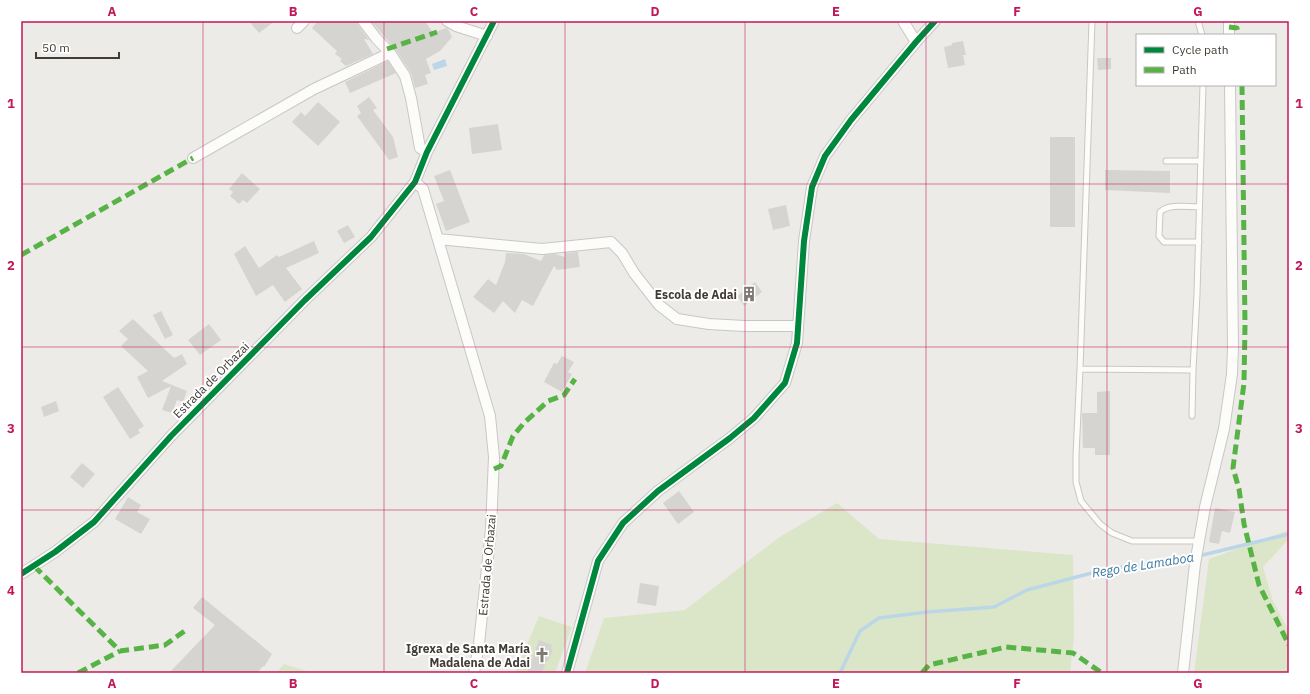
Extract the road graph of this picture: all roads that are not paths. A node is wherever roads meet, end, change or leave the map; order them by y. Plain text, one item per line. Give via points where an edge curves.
1 (363, 21) edge
2 (447, 21) edge
3 (494, 21) edge
4 (903, 21) edge
5 (935, 21) edge
6 (1092, 21) edge
7 (1198, 21) edge
8 (1229, 21) edge
9 (1202, 34) edge
10 (1229, 34) edge
11 (487, 36) junction
12 (916, 42) junction
13 (390, 53) junction
14 (1203, 86) edge
15 (1230, 86) edge
16 (427, 152) junction
17 (193, 158) dead end
18 (1166, 161) dead end
19 (1200, 161) junction
20 (415, 182) junction
21 (1199, 207) junction
22 (438, 239) junction
23 (1198, 242) junction
24 (798, 326) junction
25 (1080, 369) junction
26 (1193, 370) junction
27 (1192, 416) dead end
28 (1199, 541) junction
29 (21, 574) edge
30 (474, 673) edge
31 (567, 673) edge
32 (1183, 673) edge

1 - 13 street
2 - 11 street
3 - 11 street, Estrada de Orbazai
4 - 12 street
5 - 12 street
6 - 25 lane
7 - 9 lane
8 - 10 street
11 - 16 street, Estrada de Orbazai
12 - 24 street via 846,126 825,156 812,187 804,241
13 - 16 street via 405,76 420,148
13 - 17 street via 314,89
14 - 19 lane
15 - 28 street via 1232,374 1224,429
16 - 20 street, Estrada de Orbazai
18 - 19 lane
19 - 21 lane
20 - 22 street, Estrada de Orbazai via 423,189
20 - 29 street, Estrada de Orbazai via 371,238 305,300 171,436 94,522
21 - 23 lane
21 - 23 lane via 1164,208 1160,212 1159,224 1159,236 1164,242
22 - 24 street via 542,249 611,242 622,253 659,305 677,319 709,324
22 - 30 street, Estrada de Orbazai via 490,416 494,457 491,529
23 - 26 lane
24 - 31 street via 797,343 785,383 754,418 658,491 623,524 598,561
25 - 26 lane
25 - 28 lane via 1076,482 1081,501 1112,534 1132,541
26 - 27 lane
28 - 32 street

